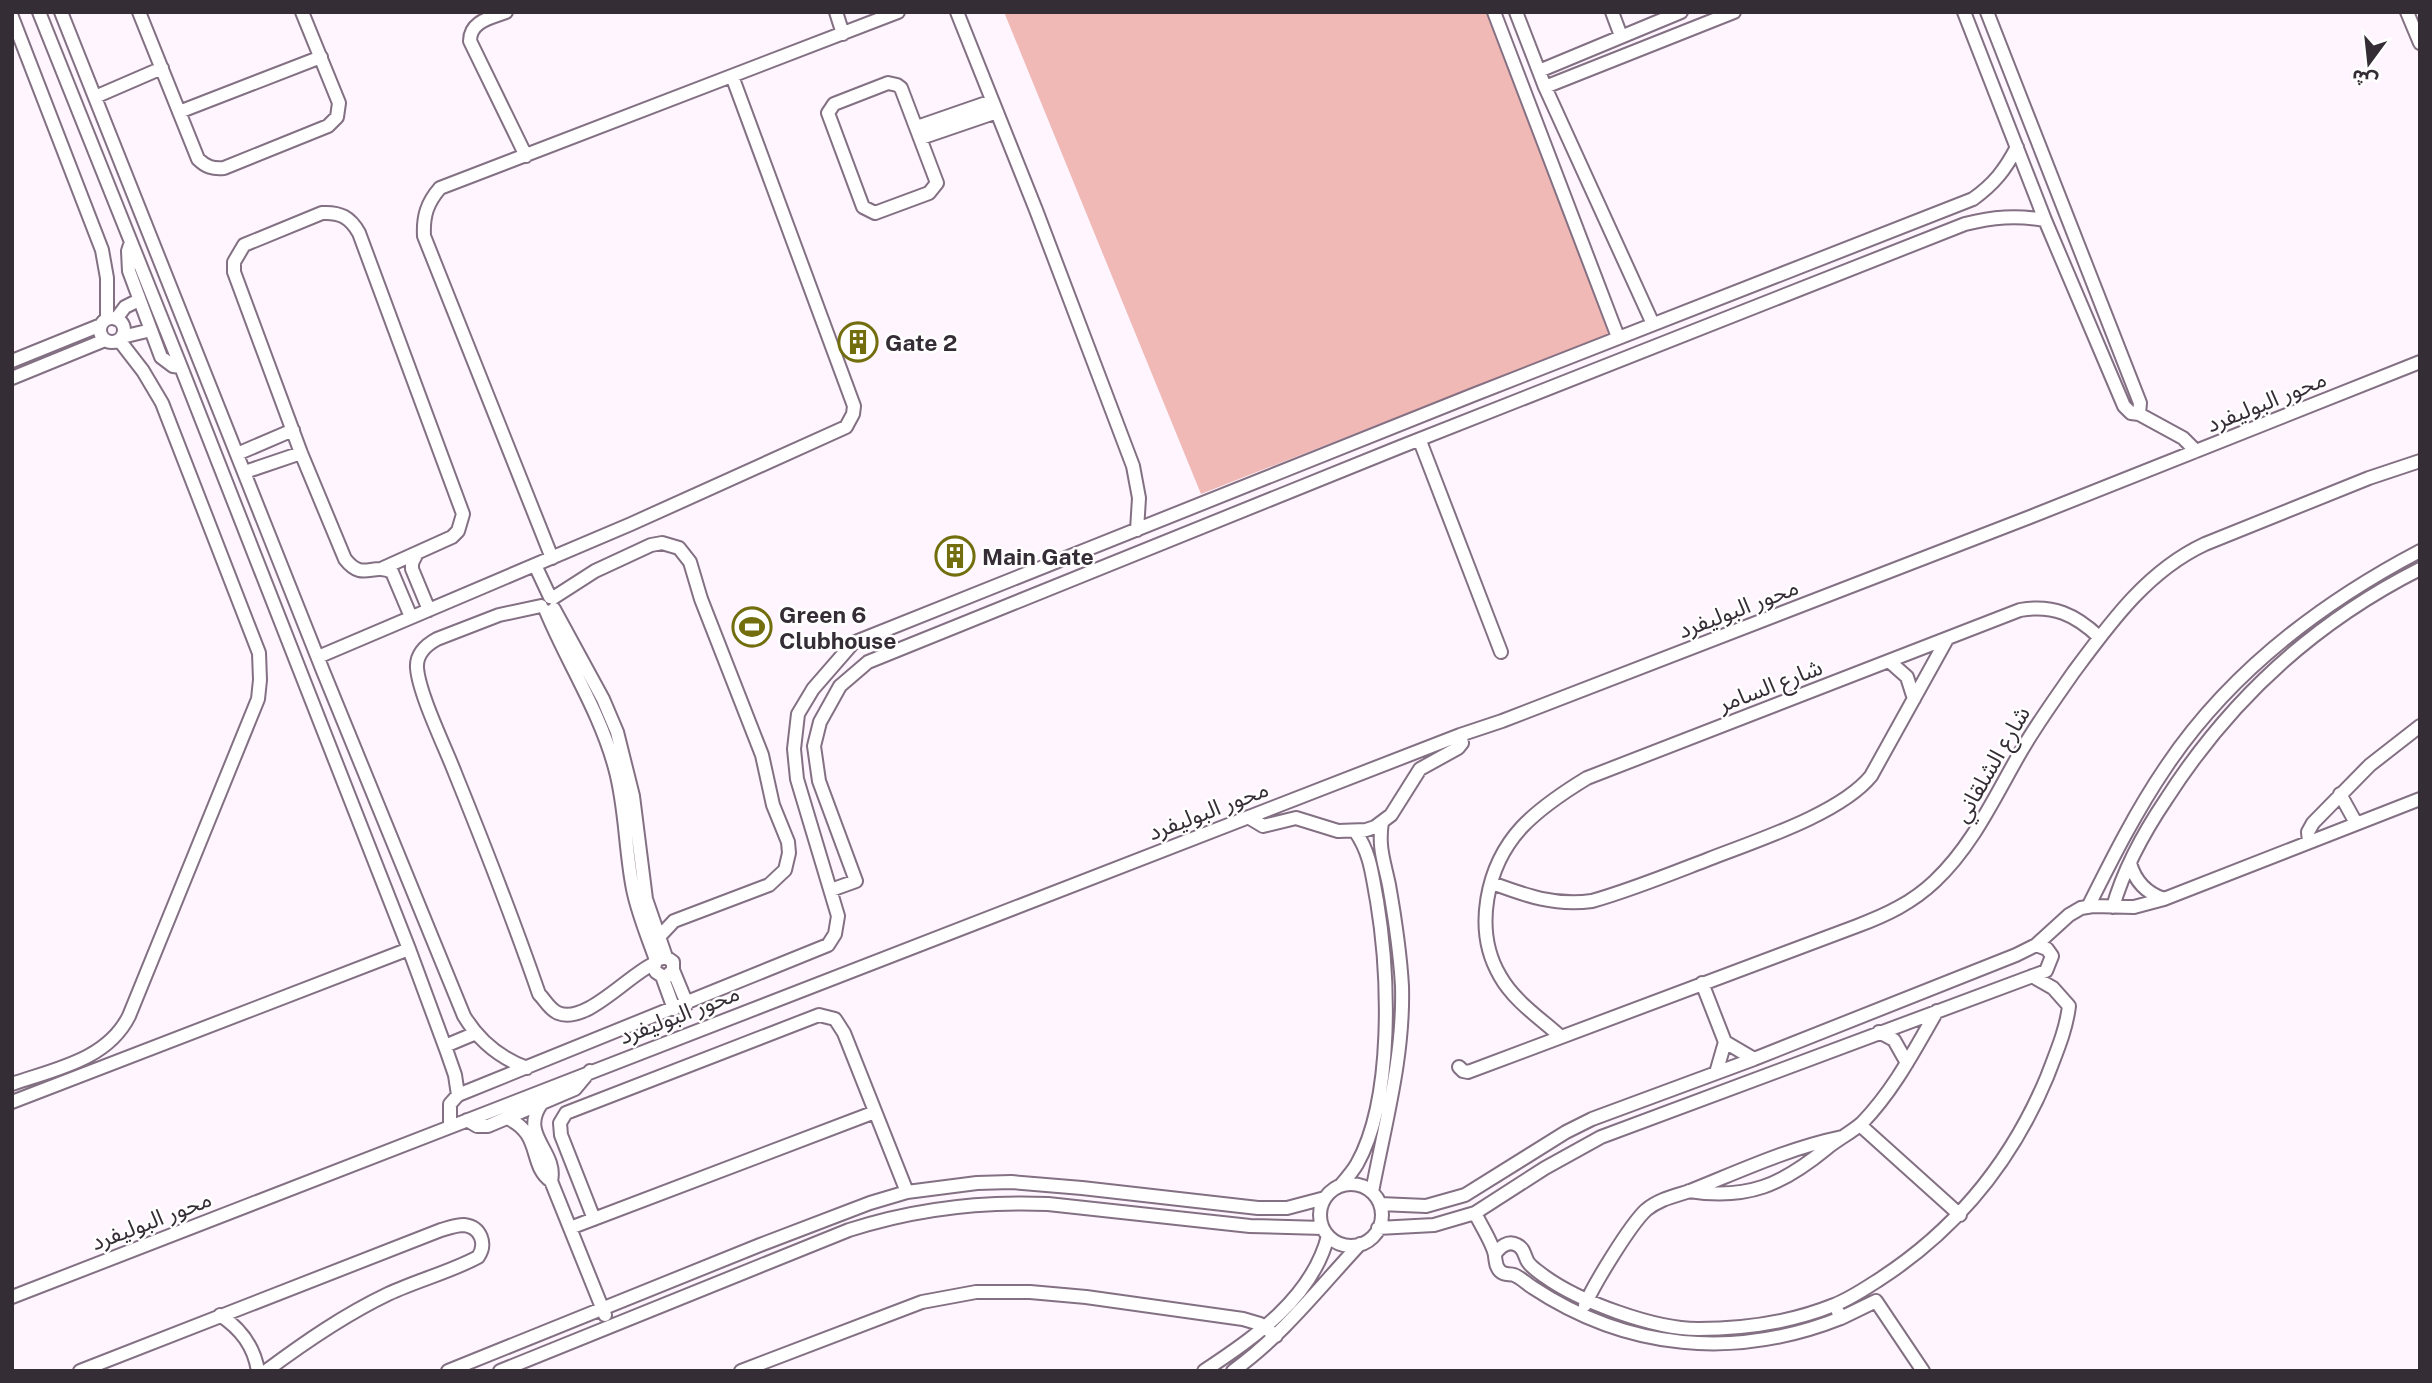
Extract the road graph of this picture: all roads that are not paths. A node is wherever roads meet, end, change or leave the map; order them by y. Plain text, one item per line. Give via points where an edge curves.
1 (38, 12) edge
2 (61, 12) edge
3 (139, 12) edge
4 (302, 12) edge
5 (506, 12) edge
6 (836, 12) edge
7 (898, 12) edge
8 (957, 12) edge
9 (1494, 12) edge
10 (1516, 12) edge
11 (1612, 12) edge
12 (1681, 12) edge
13 (1734, 12) edge
14 (1965, 12) edge
15 (1987, 12) edge
16 (2407, 12) edge
17 (12, 17) edge
18 (843, 34) junction
19 (1621, 36) junction
20 (2420, 43) edge
21 (321, 57) junction
22 (162, 68) junction
23 (1539, 71) junction
24 (732, 76) junction
25 (1545, 87) junction
26 (95, 97) junction
27 (994, 106) junction
28 (180, 113) junction
29 (919, 133) junction
30 (2017, 148) junction
31 (526, 156) junction
32 (2045, 220) junction
33 (131, 242) junction
34 (139, 300) junction
35 (108, 321) junction
36 (1653, 324) junction
37 (151, 330) junction
38 (1618, 337) junction
39 (115, 339) junction
40 (12, 361) edge
41 (2420, 362) edge
42 (181, 368) junction
43 (12, 378) edge
44 (2139, 414) junction
45 (293, 430) junction
46 (1420, 440) junction
47 (2196, 451) junction
48 (301, 453) junction
49 (237, 454) junction
50 (2419, 462) edge
51 (245, 472) junction
52 (1137, 530) junction
53 (2420, 551) edge
54 (417, 553) junction
55 (552, 558) junction
56 (532, 566) junction
57 (382, 569) junction
58 (2420, 569) edge
59 (419, 587) junction
60 (402, 594) junction
61 (548, 603) junction
62 (429, 610) junction
63 (2321, 612) junction
64 (411, 617) junction
65 (2330, 625) junction
66 (2099, 637) junction
67 (1947, 639) junction
68 (1501, 652) dead end
69 (318, 657) junction
70 (1889, 661) junction
71 (1914, 699) junction
72 (2420, 726) edge
73 (1460, 735) junction
74 (2340, 794) junction
75 (2420, 799) edge
76 (1248, 817) junction
77 (1382, 822) junction
78 (2356, 823) junction
79 (1355, 831) junction
80 (2309, 842) junction
81 (2130, 863) junction
82 (1492, 883) junction
83 (638, 887) junction
84 (831, 890) junction
85 (2164, 899) junction
86 (2088, 906) junction
87 (2113, 907) junction
88 (652, 919) junction
89 (674, 920) junction
90 (658, 937) junction
91 (2036, 945) junction
92 (409, 949) junction
93 (661, 966) junction
94 (2032, 976) junction
95 (1702, 983) junction
96 (680, 1006) junction
97 (1937, 1010) junction
98 (1879, 1032) junction
99 (476, 1033) junction
100 (1561, 1037) junction
101 (1725, 1042) junction
102 (445, 1046) junction
103 (1754, 1059) junction
104 (1907, 1063) junction
105 (1459, 1067) dead end
106 (527, 1068) junction
107 (590, 1071) junction
108 (1716, 1073) junction
109 (12, 1084) edge
110 (458, 1095) junction
111 (12, 1102) edge
112 (542, 1103) junction
113 (875, 1112) junction
114 (507, 1118) junction
115 (467, 1120) junction
116 (1860, 1125) junction
117 (450, 1126) junction
118 (1842, 1136) junction
119 (542, 1157) junction
120 (1341, 1185) junction
121 (1689, 1191) junction
122 (907, 1192) junction
123 (1372, 1192) junction
124 (1325, 1198) junction
125 (1380, 1204) junction
126 (1475, 1213) junction
127 (1960, 1215) junction
128 (594, 1219) junction
129 (570, 1228) junction
130 (1378, 1228) junction
131 (1326, 1232) junction
132 (1360, 1244) junction
133 (1495, 1254) junction
134 (1526, 1261) junction
135 (1514, 1275) junction
136 (12, 1297) edge
137 (1588, 1300) junction
138 (1835, 1305) junction
139 (602, 1308) junction
140 (220, 1315) junction
141 (1581, 1315) junction
142 (1841, 1318) junction
143 (609, 1325) junction
144 (1271, 1331) junction
145 (83, 1370) edge
146 (258, 1371) edge
147 (266, 1371) edge
148 (449, 1371) edge
149 (500, 1371) edge
150 (741, 1371) edge
151 (1204, 1371) edge
152 (1233, 1371) edge
153 (1923, 1371) edge

1 - 33 street
2 - 26 street
3 - 22 street
4 - 21 street
5 - 31 street via 477,24 470,41
6 - 18 street
7 - 18 street
8 - 27 street
9 - 38 street
10 - 23 street
11 - 19 street
12 - 19 street
13 - 25 street
14 - 30 street
15 - 44 street via 2140,403
16 - 20 street
17 - 35 street via 102,250
18 - 24 street
19 - 23 street
21 - 28 street
21 - 28 street via 340,103 333,122 235,164 216,169 203,164
22 - 26 street
22 - 28 street
23 - 25 street
24 - 31 street
24 - 55 street via 853,414 846,427
25 - 36 street
26 - 49 street
27 - 29 street
27 - 52 street via 1133,466 1139,498
29 - 29 street via 901,88 893,83 834,104 828,113 863,207 869,211 882,212 934,189 936,177
30 - 32 street
30 - 36 street via 2005,171 1973,199
31 - 55 street via 440,188 423,223 424,236
32 - 44 street via 2124,406
32 - 46 street via 2018,215 1965,225
33 - 34 street via 129,271
33 - 42 street
34 - 35 street
34 - 37 street
35 - 39 street via 100,333
35 - 39 street via 124,328
35 - 40 street
36 - 38 street
37 - 39 street
37 - 42 street via 161,357
38 - 52 street
39 - 43 street
39 - 109 street via 144,371 162,403 259,653 260,680 254,712 125,1024 115,1039 94,1054
41 - 47 street, محور البوليفرد
42 - 92 street
44 - 47 street via 2183,438
45 - 48 street
45 - 49 street
45 - 54 street via 237,282 234,262 244,246 333,212 353,223 359,233 462,505 458,531
46 - 68 street
46 - 84 street via 868,662 840,686 820,722 814,746 819,781 856,881
47 - 73 street, محور البوليفرد
48 - 51 street
48 - 57 street via 345,559 357,571
49 - 51 street
50 - 66 street, شارع الشلقاني via 2188,552 2138,591
51 - 69 street
52 - 84 street via 853,643 813,689 799,714 794,749 797,779
53 - 63 street
54 - 57 street
54 - 59 street via 412,569
55 - 56 street
56 - 61 street
56 - 62 street
57 - 60 street via 392,572
58 - 65 street via 2378,591
59 - 60 street
59 - 62 street
60 - 64 street
61 - 83 street via 603,699 620,761
61 - 89 street via 587,576 651,545 674,545 690,562 762,755 789,853 785,870 774,882
61 - 93 street via 499,615 437,639 419,656 418,674 539,994 557,1013 572,1016 638,973
62 - 64 street
63 - 65 street
63 - 86 street via 2266,654 2197,727 2139,808
64 - 69 street
65 - 81 street via 2277,666 2219,724 2154,817
66 - 67 street, شارع السامر via 2071,615 2041,608 2020,610
66 - 95 street, شارع الشلقاني via 2034,730 1973,837 1934,883 1885,915
67 - 70 street, شارع السامر
67 - 71 street
69 - 99 street via 464,1016
70 - 71 street via 1907,677
70 - 82 street, شارع السامر via 1587,778 1521,827
71 - 82 street via 1866,783 1821,813 1592,901 1551,902
72 - 74 street
73 - 76 street, محور البوليفرد
73 - 77 street via 1458,748 1420,769
74 - 78 street
74 - 80 street via 2313,823
75 - 78 street
76 - 79 street via 1263,826 1296,818 1338,831
76 - 107 street, محور البوليفرد
77 - 79 street
77 - 123 street via 1380,848 1398,942 1402,1011 1398,1065
78 - 80 street
79 - 120 street via 1367,851 1382,932 1385,1036 1365,1147
80 - 85 street
81 - 85 street via 2144,888
81 - 87 street
82 - 100 street via 1484,924 1491,958 1514,996
83 - 88 street
83 - 93 street via 639,913
84 - 96 street via 838,922 828,945
85 - 87 street
86 - 87 street
86 - 91 street via 2069,915
88 - 89 street
88 - 90 street
89 - 90 street
90 - 93 street
91 - 94 street via 2052,956 2046,971
91 - 103 street
92 - 102 street
92 - 111 street
93 - 96 street
94 - 97 street
94 - 127 street via 2053,988 2069,1006 2060,1046 2015,1141
95 - 100 street, شارع الشلقاني
95 - 101 street
96 - 106 street
97 - 98 street
97 - 104 street
98 - 104 street via 1894,1040
98 - 126 street via 1601,1137
99 - 102 street
99 - 106 street via 498,1054
100 - 105 street, شارع الشلقاني via 1468,1072
101 - 103 street
101 - 108 street
102 - 110 street
103 - 108 street
104 - 116 street
106 - 110 street
107 - 112 street via 580,1085
107 - 115 street, محور البوليفرد
108 - 125 street via 1592,1119 1465,1195 1426,1206
110 - 117 street via 450,1104
112 - 114 street
112 - 119 street via 534,1126
113 - 122 street
113 - 128 street
113 - 128 street via 840,1025 820,1015 577,1107 562,1118 559,1129
114 - 115 street via 481,1127
114 - 119 street via 525,1130
115 - 117 street, محور البوليفرد
116 - 118 street
116 - 127 street
117 - 136 street, محور البوليفرد
118 - 121 street via 1791,1150
118 - 121 street via 1805,1166 1769,1186 1732,1195
119 - 129 street via 542,1172 551,1181
120 - 123 street via 1358,1185
120 - 124 street
121 - 137 street via 1662,1200 1637,1220
122 - 124 street via 1011,1182 1258,1208 1287,1208
122 - 139 street
123 - 125 street
124 - 131 street via 1320,1213
125 - 130 street
126 - 130 street via 1434,1225
126 - 133 street
127 - 138 street via 1896,1269
128 - 129 street
129 - 139 street
130 - 132 street
131 - 132 street via 1340,1243
131 - 143 street via 1048,1204 950,1207 849,1230
131 - 144 street via 1318,1268
132 - 144 street via 1316,1295
133 - 134 street via 1509,1243 1518,1245
133 - 135 street via 1498,1268
134 - 135 street via 1523,1270
134 - 137 street
135 - 141 street
137 - 138 street via 1626,1315 1695,1329 1744,1327
137 - 141 street
138 - 142 street
139 - 143 street
139 - 148 street
140 - 145 street
140 - 146 street via 243,1334
140 - 147 street via 453,1226 468,1226 479,1233 483,1244 478,1257 354,1311
141 - 142 street via 1651,1338 1718,1344 1771,1339
142 - 153 street via 1877,1301
143 - 149 street
144 - 150 street via 1243,1319 1086,1297 976,1292 922,1303
144 - 151 street
144 - 152 street

